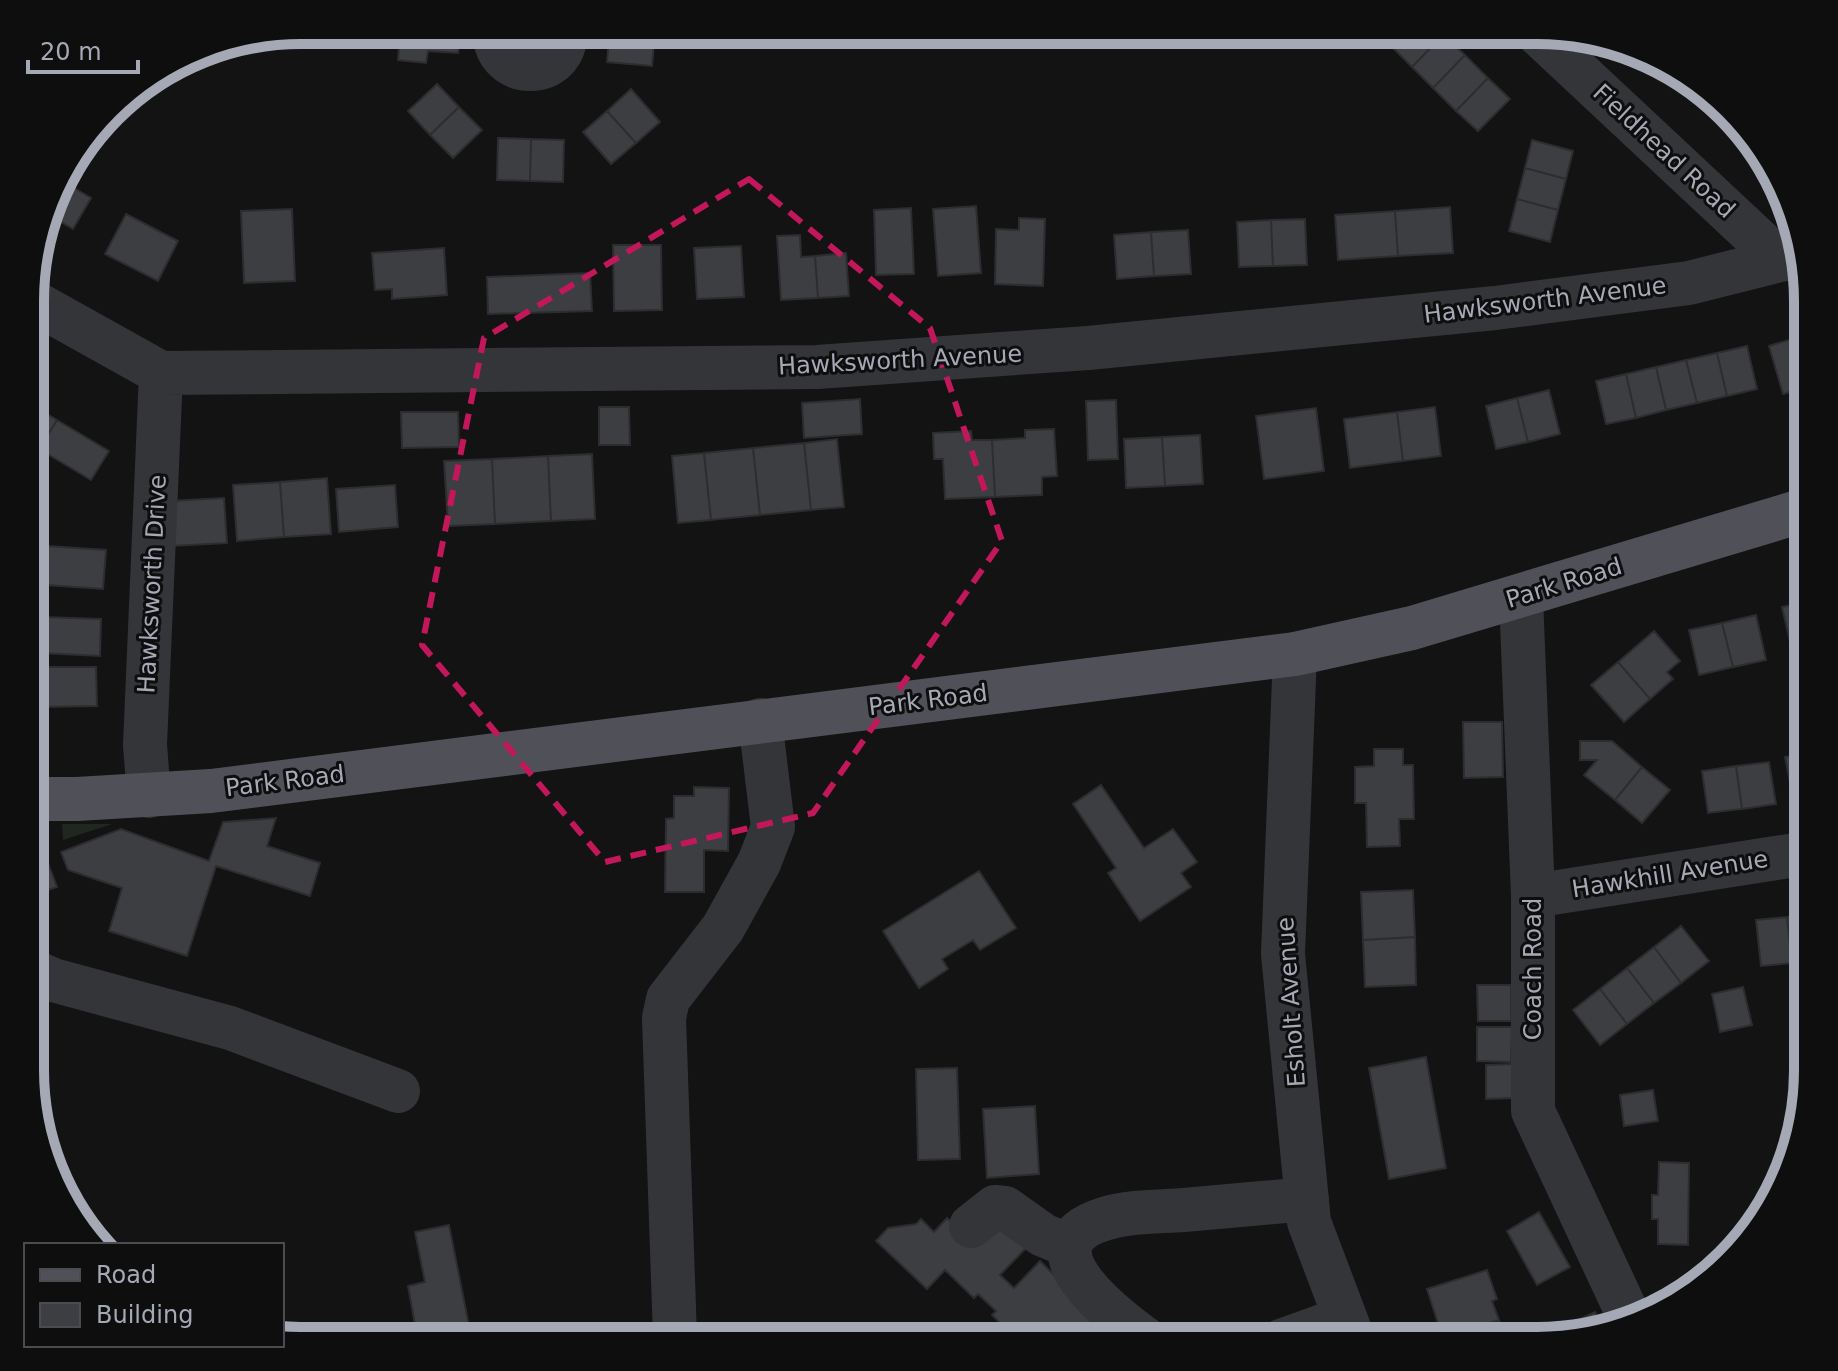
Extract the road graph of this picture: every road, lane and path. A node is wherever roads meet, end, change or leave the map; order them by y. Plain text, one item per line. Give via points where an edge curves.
1 (498, 44) edge
2 (564, 44) edge
3 (1551, 45) edge
4 (1789, 258) edge
5 (44, 308) edge
6 (161, 373) junction
7 (1794, 513) edge
8 (1521, 597) junction
9 (1295, 654) junction
10 (760, 720) junction
11 (149, 796) junction
12 (45, 799) edge
13 (1793, 855) edge
14 (1533, 896) junction
15 (45, 975) edge
16 (398, 1091) dead end
17 (1307, 1199) junction
18 (971, 1226) dead end
19 (1070, 1246) junction
20 (1626, 1310) edge
21 (675, 1326) edge
22 (1130, 1327) edge
23 (1348, 1327) edge

1 - 2 street via 500,53 518,68 530,70 550,64
3 - 4 street, Fieldhead Road
4 - 6 street, Hawksworth Avenue via 1689,283 1495,308 1073,350 817,367
5 - 6 street, Hawksworth Avenue
6 - 11 street, Hawksworth Drive via 145,745
7 - 8 main road, Park Road
8 - 9 main road, Park Road
8 - 14 street, Coach Road
9 - 10 main road, Park Road
9 - 17 street, Esholt Avenue via 1283,954
10 - 11 main road, Park Road
10 - 21 street via 773,827 723,928 668,999 664,1018
11 - 12 main road, Park Road
13 - 14 street, Hawkhill Avenue
14 - 20 street, Coach Road via 1533,1111
15 - 16 street via 230,1028
17 - 19 street via 1105,1219 1077,1234
17 - 23 street, Esholt Avenue via 1309,1222
18 - 19 street via 995,1207 1005,1208 1043,1235
19 - 22 street via 1077,1276

